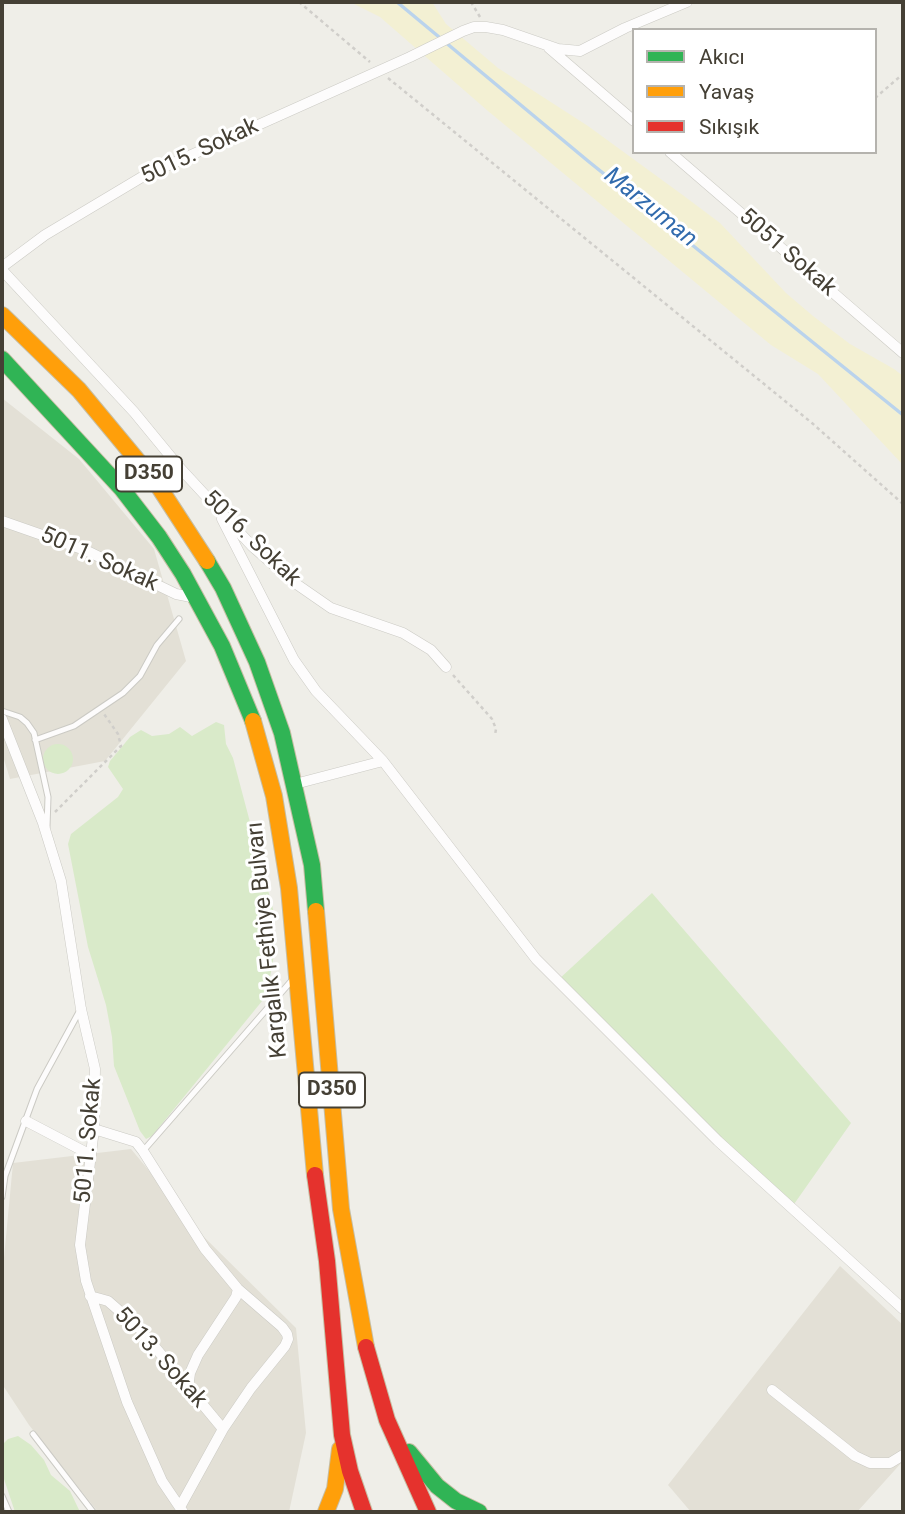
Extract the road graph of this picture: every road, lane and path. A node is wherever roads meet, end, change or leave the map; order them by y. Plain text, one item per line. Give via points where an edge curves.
1 (299, 2) edge
2 (471, 2) edge
3 (687, 2) edge
4 (485, 27) junction
5 (546, 46) junction
6 (380, 71) junction
7 (903, 74) edge
8 (877, 96) edge
9 (632, 119) edge
10 (672, 154) edge
11 (2, 268) edge
12 (2, 315) edge
13 (903, 353) edge
14 (2, 359) edge
15 (903, 504) edge
16 (216, 507) junction
17 (2, 521) edge
18 (197, 598) junction
19 (179, 619) dead end
20 (446, 667) joint
21 (100, 708) junction
22 (2, 711) edge
23 (2, 719) edge
24 (495, 735) dead end
25 (35, 740) junction
26 (383, 761) junction
27 (295, 785) junction
28 (48, 820) junction
29 (47, 834) junction
30 (297, 975) junction
31 (81, 1009) junction
32 (26, 1121) junction
33 (94, 1129) junction
34 (143, 1151) junction
35 (90, 1155) junction
36 (2, 1197) edge
37 (237, 1289) junction
38 (90, 1296) junction
39 (903, 1309) edge
40 (188, 1388) junction
41 (772, 1390) dead end
42 (387, 1420) junction
43 (223, 1429) junction
44 (33, 1434) dead end
45 (342, 1435) junction
46 (903, 1455) edge
47 (2, 1496) edge
48 (182, 1510) edge
49 (9, 1512) edge
50 (93, 1512) edge
51 (326, 1512) edge
52 (364, 1512) edge
53 (428, 1512) edge
54 (479, 1512) edge

1 - 6 path
2 - 4 path
3 - 5 street via 580,51
4 - 5 street
4 - 6 street, 5015. Sokak via 463,31
5 - 9 street
6 - 11 street, 5015. Sokak via 142,177 45,235
6 - 15 path via 812,423
7 - 8 path
10 - 13 street, 5051 Sokak
11 - 16 street, 5016. Sokak
12 - 27 highway, Kargalık Fethiye Bulvarı / D350 via 79,390 188,529 223,588 257,662
14 - 18 highway, Kargalık Fethiye Bulvarı / D350 via 143,515
16 - 20 street, 5016. Sokak via 252,546 316,599 403,633 431,650
16 - 26 street via 294,660 316,691
17 - 18 street, 5011. Sokak via 85,550 176,594
18 - 30 highway, Kargalık Fethiye Bulvarı / D350 via 237,677 261,743 283,841
19 - 21 lane via 134,684
20 - 24 path via 492,719
21 - 25 lane via 74,726
21 - 28 path via 121,746
22 - 25 lane via 27,723
23 - 29 street, 5011. Sokak
25 - 28 lane via 48,797
26 - 27 street
26 - 39 street via 536,958 718,1141
27 - 42 highway, Kargalık Fethiye Bulvarı / D350 via 312,865 341,1209 367,1353
28 - 29 lane
29 - 31 street, 5011. Sokak via 66,908
30 - 34 lane
30 - 45 highway, Kargalık Fethiye Bulvarı / D350
31 - 32 lane via 43,1078
31 - 33 street, 5011. Sokak via 95,1069
32 - 35 street
32 - 36 lane
33 - 34 street via 136,1142
33 - 35 street, 5011. Sokak
34 - 37 street via 194,1234
35 - 38 street, 5011. Sokak via 80,1245
37 - 40 street via 198,1354
37 - 43 street via 282,1327 288,1339
38 - 40 street, 5013. Sokak via 120,1310
38 - 48 street, 5011. Sokak via 127,1402 162,1481
40 - 43 street, 5013. Sokak
41 - 46 street via 855,1456 870,1463 890,1463
42 - 53 highway, Kargalık Fethiye Bulvarı / D350
42 - 54 highway via 437,1486
43 - 48 street
44 - 50 lane
45 - 51 highway via 335,1489
45 - 52 highway, Kargalık Fethiye Bulvarı / D350
47 - 49 lane

